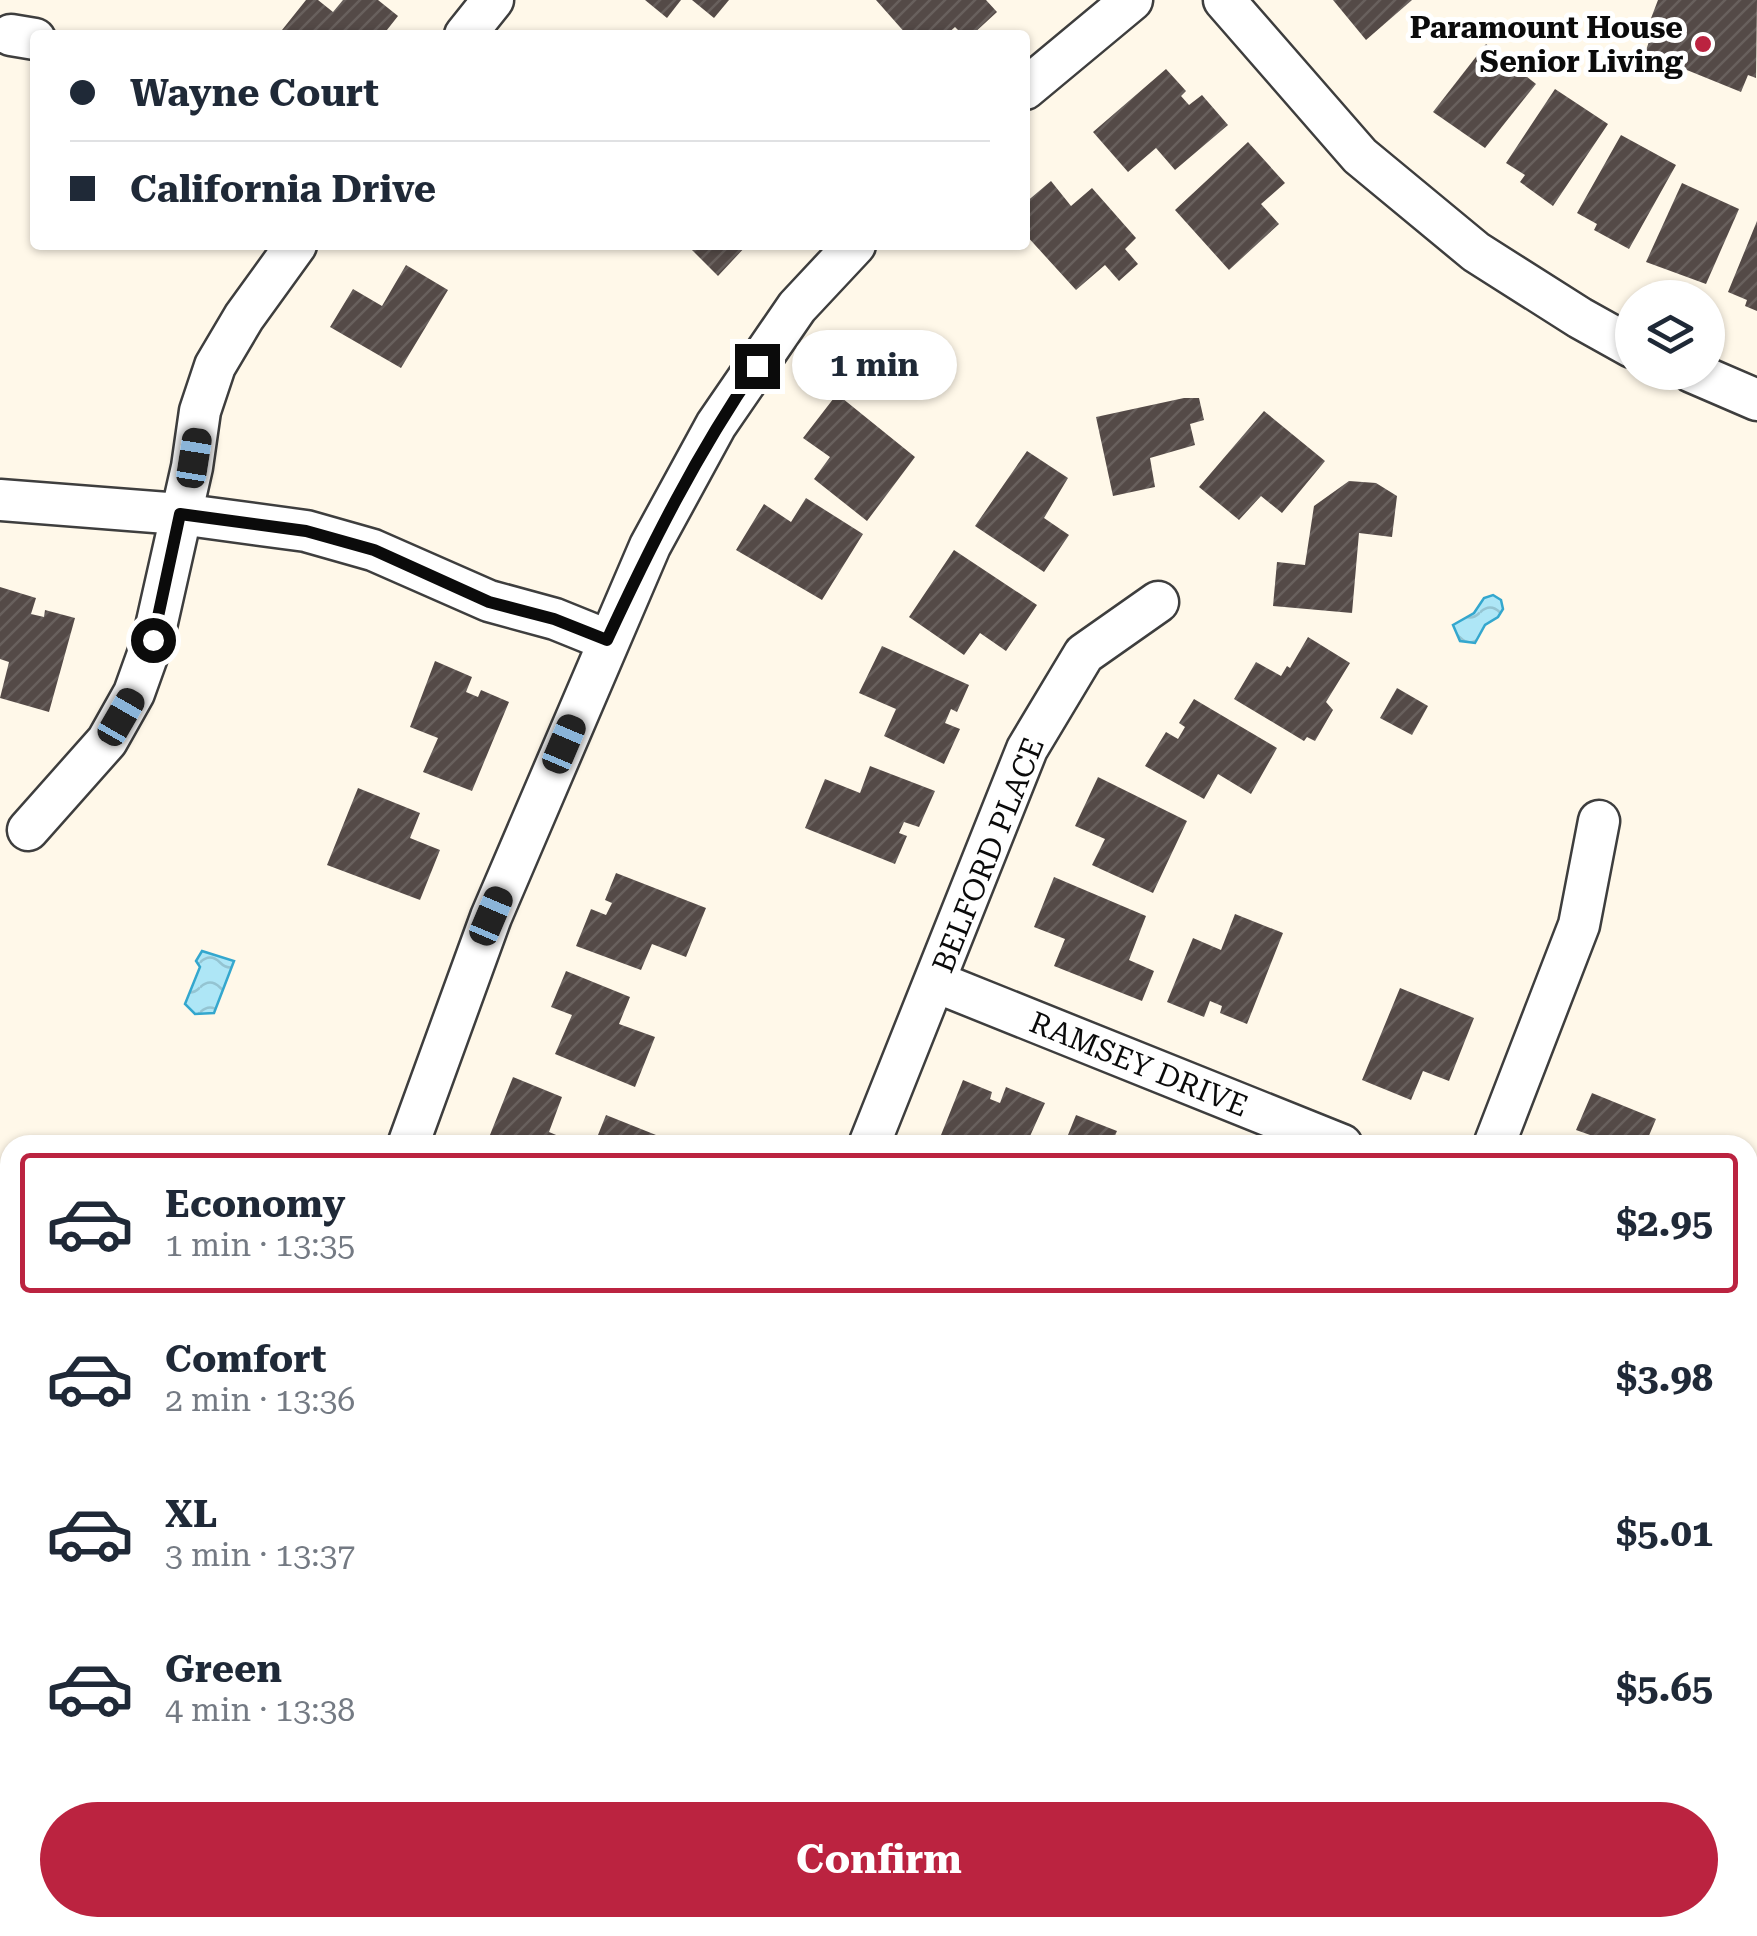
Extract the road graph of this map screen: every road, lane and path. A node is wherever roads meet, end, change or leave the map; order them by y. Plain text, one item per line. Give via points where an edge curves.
1 (494, 0) edge
2 (1132, 0) edge
3 (1224, 0) edge
4 (469, 30) edge
5 (1030, 85) edge
6 (292, 250) edge
7 (850, 250) edge
8 (1615, 338) edge
9 (1725, 386) edge
10 (1757, 400) edge
11 (0, 500) edge
12 (180, 514) junction
13 (1158, 602) dead end
14 (607, 640) junction
15 (1599, 822) dead end
16 (28, 830) dead end
17 (936, 982) junction
18 (412, 1135) edge
19 (873, 1135) edge
20 (1317, 1135) edge
21 (1498, 1135) edge

1 - 4 street
2 - 5 street
3 - 8 street via 1360,156 1476,252
6 - 12 street via 215,366
7 - 14 street via 797,307 716,424
9 - 10 street
11 - 12 street
12 - 14 street via 306,531 374,550 489,602
12 - 16 street via 153,640 134,693 107,741
13 - 17 street, BELFORD PLACE via 1084,654 1027,749
14 - 18 street via 491,916
15 - 21 street via 1578,926
17 - 19 street, BELFORD PLACE
17 - 20 street, RAMSEY DRIVE

